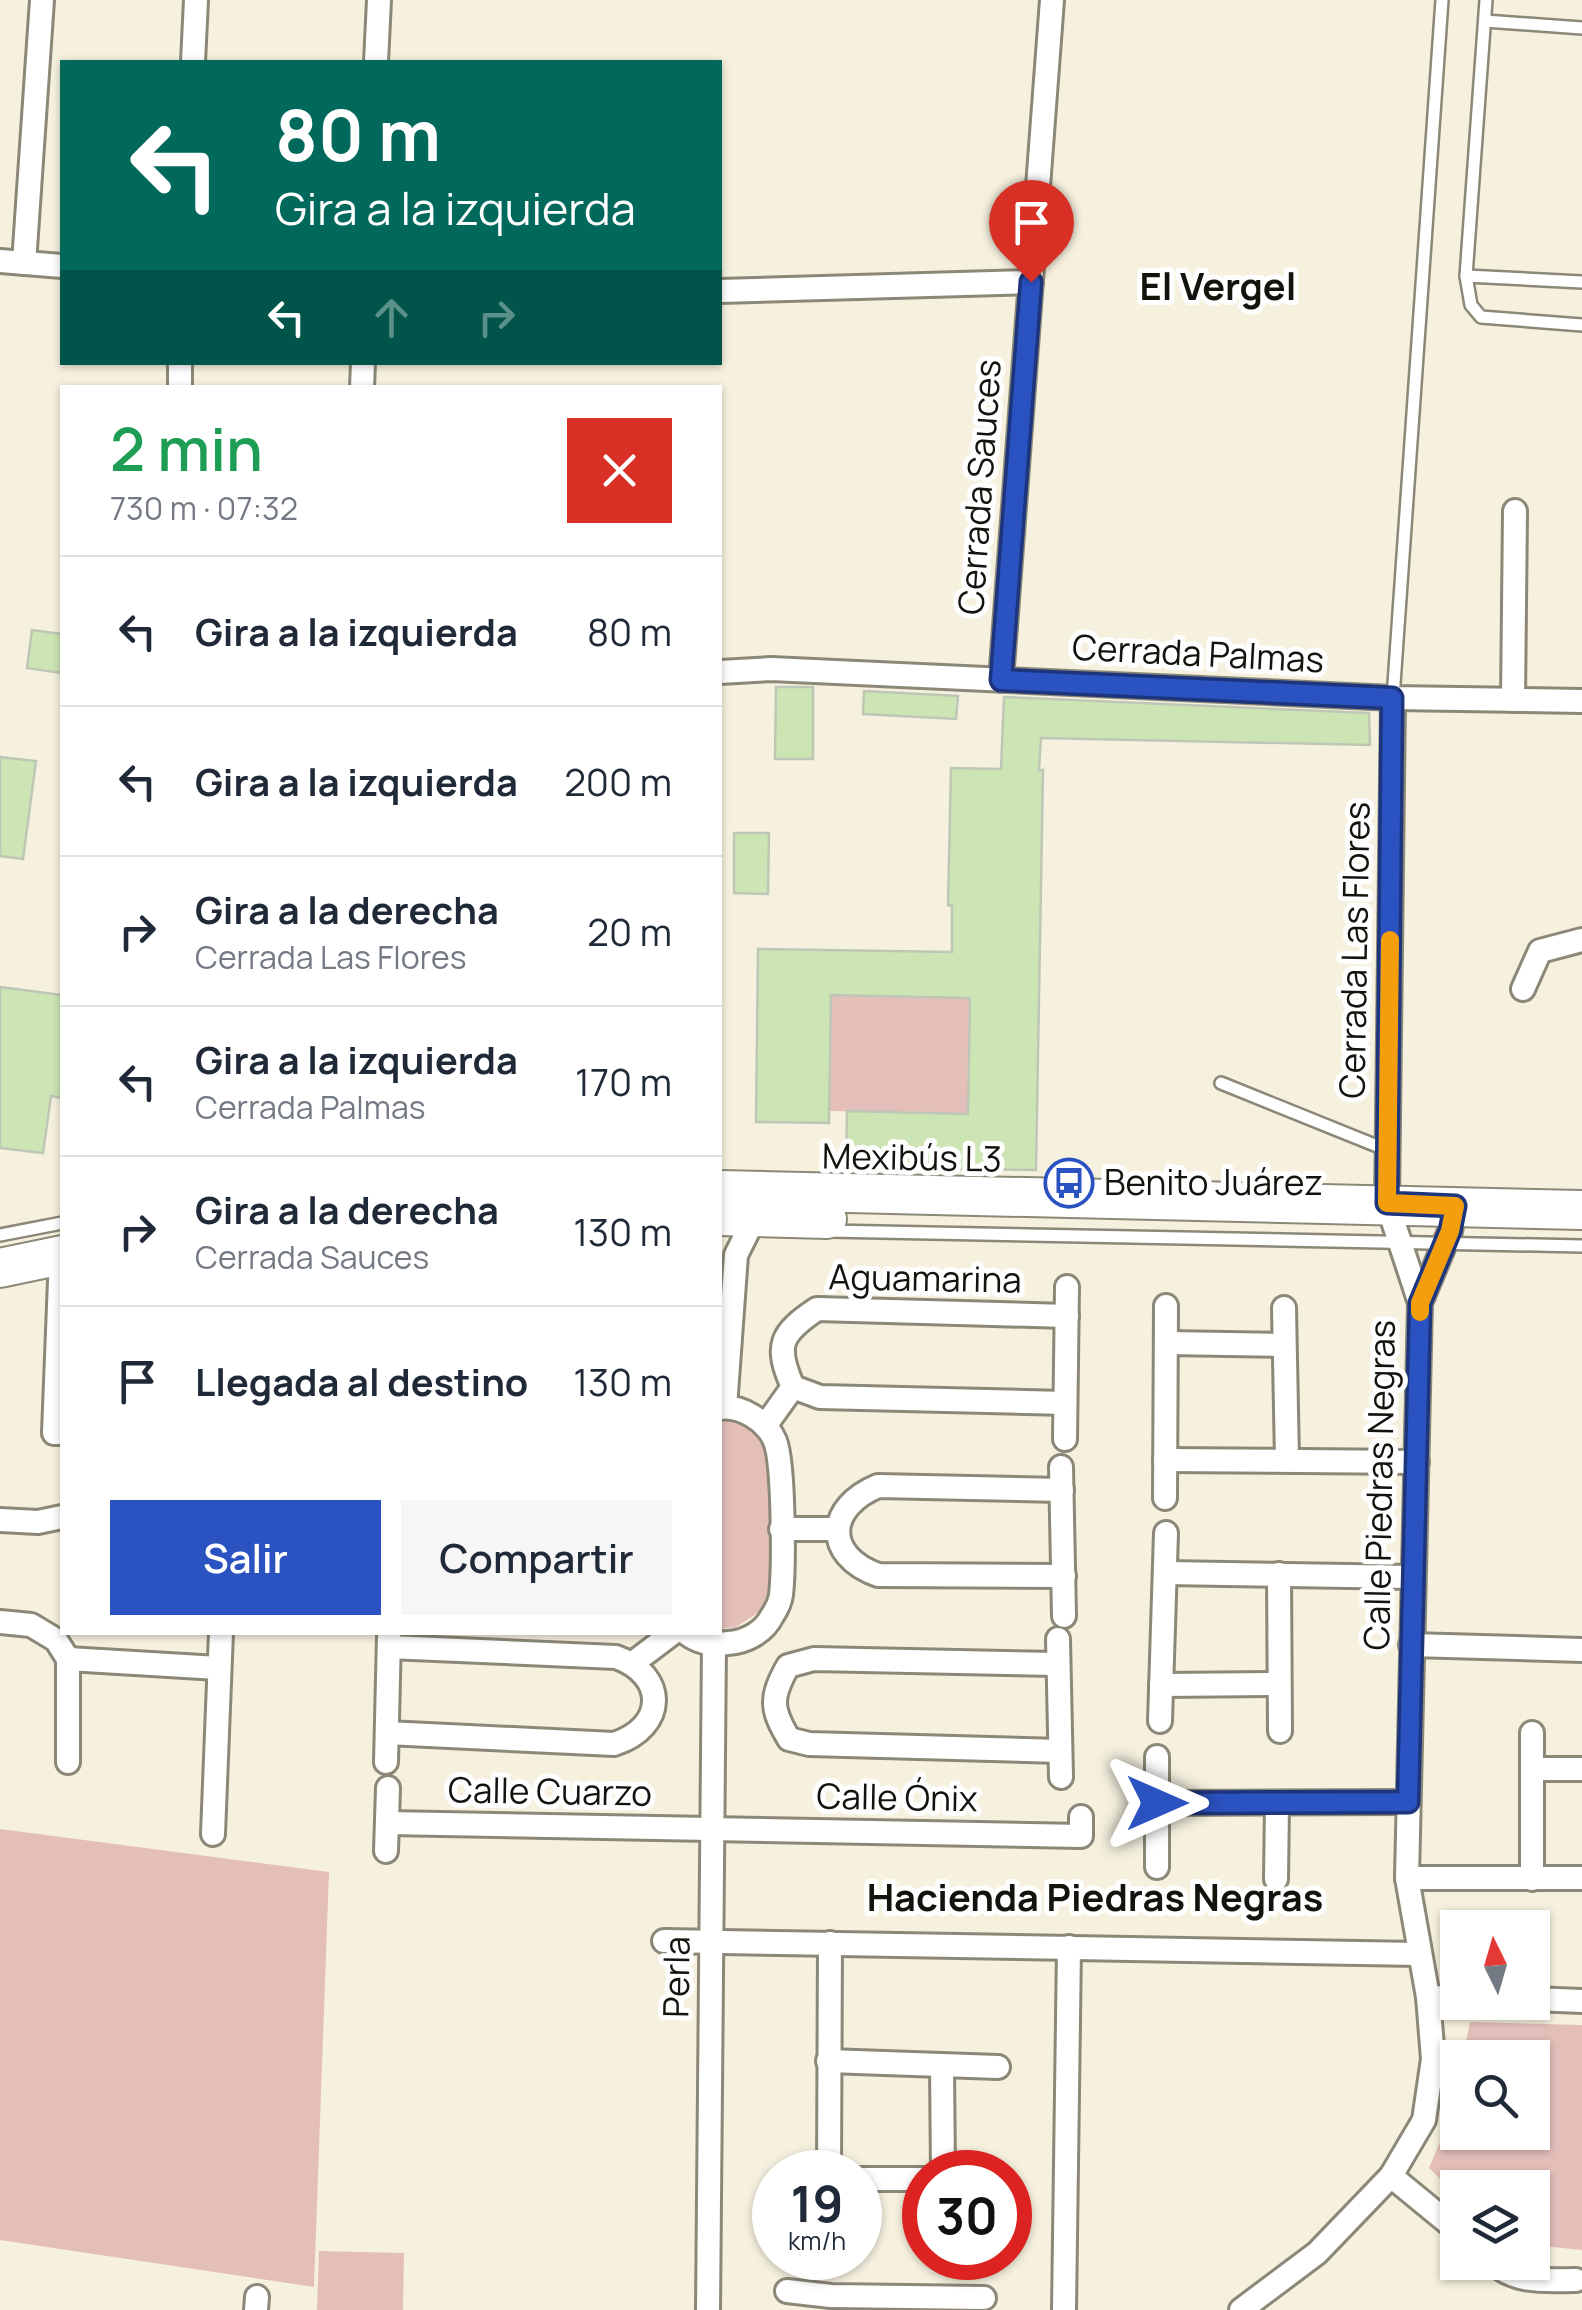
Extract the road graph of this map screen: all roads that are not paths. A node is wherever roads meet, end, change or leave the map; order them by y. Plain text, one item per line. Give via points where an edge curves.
1 (42, 0) edge
2 (196, 0) edge
3 (379, 0) edge
4 (1052, 0) edge
5 (1442, 0) edge
6 (1486, 0) edge
7 (1485, 21) junction
8 (1582, 28) edge
9 (193, 60) edge
10 (376, 60) edge
11 (12, 262) edge
12 (60, 266) edge
13 (1466, 276) junction
14 (1031, 282) junction
15 (1582, 282) edge
16 (722, 292) edge
17 (1582, 324) edge
18 (1515, 511) dead end
19 (722, 672) edge
20 (1001, 680) junction
21 (1392, 698) junction
22 (1513, 700) junction
23 (1582, 700) edge
24 (1582, 940) edge
25 (1522, 989) dead end
26 (1221, 1084) dead end
27 (1388, 1150) junction
28 (722, 1182) edge
29 (722, 1194) edge
30 (1582, 1201) edge
31 (1582, 1210) edge
32 (1392, 1217) junction
33 (736, 1220) edge
34 (1450, 1226) junction
35 (1582, 1236) edge
36 (0, 1239) edge
37 (1582, 1246) edge
38 (60, 1254) edge
39 (0, 1268) edge
40 (1067, 1287) dead end
41 (1420, 1303) junction
42 (1166, 1306) dead end
43 (1284, 1308) dead end
44 (1067, 1316) junction
45 (60, 1323) edge
46 (1167, 1343) junction
47 (1284, 1345) junction
48 (793, 1387) junction
49 (1065, 1403) junction
50 (722, 1407) edge
51 (765, 1426) junction
52 (60, 1433) edge
53 (1065, 1439) dead end
54 (1165, 1460) junction
55 (1287, 1460) junction
56 (1417, 1462) junction
57 (1165, 1498) dead end
58 (60, 1517) edge
59 (0, 1520) edge
60 (781, 1529) junction
61 (838, 1529) junction
62 (1166, 1532) dead end
63 (1165, 1573) junction
64 (1279, 1574) junction
65 (1064, 1576) junction
66 (1412, 1577) junction
67 (0, 1622) edge
68 (760, 1631) junction
69 (220, 1635) edge
70 (670, 1635) edge
71 (688, 1635) edge
72 (389, 1640) edge
73 (714, 1644) junction
74 (1411, 1645) junction
75 (1582, 1650) edge
76 (68, 1659) junction
77 (633, 1663) junction
78 (1058, 1664) junction
79 (788, 1666) junction
80 (218, 1668) junction
81 (1278, 1684) junction
82 (1161, 1685) junction
83 (1160, 1721) dead end
84 (1280, 1731) dead end
85 (387, 1733) junction
86 (1532, 1733) dead end
87 (1060, 1750) junction
88 (1156, 1757) dead end
89 (68, 1762) dead end
90 (386, 1762) dead end
91 (1532, 1769) junction
92 (1582, 1769) edge
93 (1061, 1777) dead end
94 (388, 1788) dead end
95 (1408, 1802) junction
96 (1157, 1803) junction
97 (1277, 1803) junction
98 (387, 1823) junction
99 (1081, 1826) dead end
100 (712, 1830) junction
101 (213, 1834) dead end
102 (386, 1851) dead end
103 (1157, 1867) dead end
104 (1407, 1878) junction
105 (1582, 1878) edge
106 (1276, 1879) dead end
107 (1532, 1879) junction
108 (664, 1941) dead end
109 (713, 1941) junction
110 (830, 1943) junction
111 (1069, 1946) junction
112 (1419, 1954) junction
113 (1428, 1997) junction
114 (1440, 1997) edge
115 (1550, 2000) edge
116 (1582, 2001) edge
117 (828, 2061) junction
118 (942, 2067) junction
119 (998, 2067) dead end
120 (828, 2150) edge
121 (943, 2150) edge
122 (1391, 2176) junction
123 (1440, 2216) edge
124 (1550, 2280) edge
125 (1576, 2280) dead end
126 (788, 2292) dead end
127 (984, 2298) dead end
128 (831, 2303) edge
129 (942, 2304) edge
130 (1250, 2307) edge
131 (708, 2310) edge
132 (1064, 2310) edge

1 - 11 street
2 - 9 street
3 - 10 street
4 - 14 street, Cerrada Sauces
5 - 21 lane
6 - 7 lane
7 - 8 lane
7 - 13 lane
11 - 12 street
13 - 15 lane
13 - 17 lane via 1471,305 1481,317
14 - 16 street
14 - 20 street, Cerrada Sauces
18 - 22 street
19 - 20 street, Cerrada Palmas
20 - 21 street, Cerrada Palmas
21 - 22 street, Cerrada Palmas
21 - 27 street, Cerrada Las Flores
22 - 23 street, Cerrada Palmas
24 - 25 street via 1540,951
26 - 27 lane
27 - 32 street, Cerrada Las Flores
28 - 32 lane, Mexibús L3
29 - 33 main road
30 - 32 lane, Mexibús L3
31 - 34 main road
32 - 33 main road
32 - 34 main road
32 - 41 street, Calle Piedras Negras
33 - 50 street
34 - 35 main road
34 - 37 lane
34 - 41 street, Calle Piedras Negras
36 - 38 main road
38 - 39 main road
40 - 44 street, Aguamarina
41 - 56 street, Calle Piedras Negras
42 - 46 street
43 - 47 street
44 - 48 street, Aguamarina via 817,1308 787,1332 781,1354
44 - 49 street, Aguamarina
45 - 52 street via 54,1433
46 - 47 street
46 - 54 street
47 - 55 street
48 - 49 street via 820,1396
48 - 51 street
49 - 53 street, Aguamarina
50 - 51 street via 746,1411
51 - 60 street via 781,1462
54 - 55 street
54 - 57 street
55 - 56 street
56 - 66 street, Calle Piedras Negras
58 - 59 street
60 - 61 street
60 - 68 street via 780,1598
61 - 65 street via 844,1554 878,1575
61 - 65 street via 857,1495 878,1486 1062,1478
62 - 63 street
63 - 64 street
63 - 82 street
64 - 66 street
64 - 81 street
65 - 78 street
66 - 74 street, Calle Piedras Negras
67 - 76 street via 31,1625 56,1640
68 - 73 street via 740,1642
68 - 79 street
69 - 80 street
70 - 77 street
71 - 73 street
72 - 77 street
72 - 85 street
73 - 100 street, Perla
74 - 75 street
74 - 95 street, Calle Piedras Negras
76 - 80 street
76 - 89 street
77 - 85 street via 652,1686 653,1707 647,1726 614,1744
78 - 79 street via 814,1658
78 - 87 street
79 - 87 street via 774,1712 790,1739
80 - 101 street
81 - 82 street
81 - 84 street
82 - 83 street
85 - 90 street
86 - 91 street
87 - 93 street
88 - 96 street
91 - 92 street
91 - 107 street
94 - 98 street
95 - 97 street
95 - 104 street, Calle Piedras Negras
96 - 97 street
96 - 103 street
97 - 106 street
98 - 100 street, Calle Cuarzo
98 - 102 street
99 - 100 street, Calle Ónix
100 - 109 street, Perla
104 - 107 street
104 - 112 street, Calle Piedras Negras
105 - 107 street
108 - 109 street
109 - 110 street
109 - 131 street, Perla
110 - 111 street
110 - 117 street
111 - 112 street
111 - 132 street
112 - 113 street, Calle Piedras Negras
113 - 114 street
113 - 122 street, Calle Piedras Negras via 1433,2059 1424,2120
115 - 116 street
117 - 118 street
117 - 120 street
118 - 119 street
118 - 121 street
122 - 123 street
122 - 130 street, Calle Piedras Negras via 1317,2253
124 - 125 street
126 - 128 street
127 - 129 street
128 - 129 street

